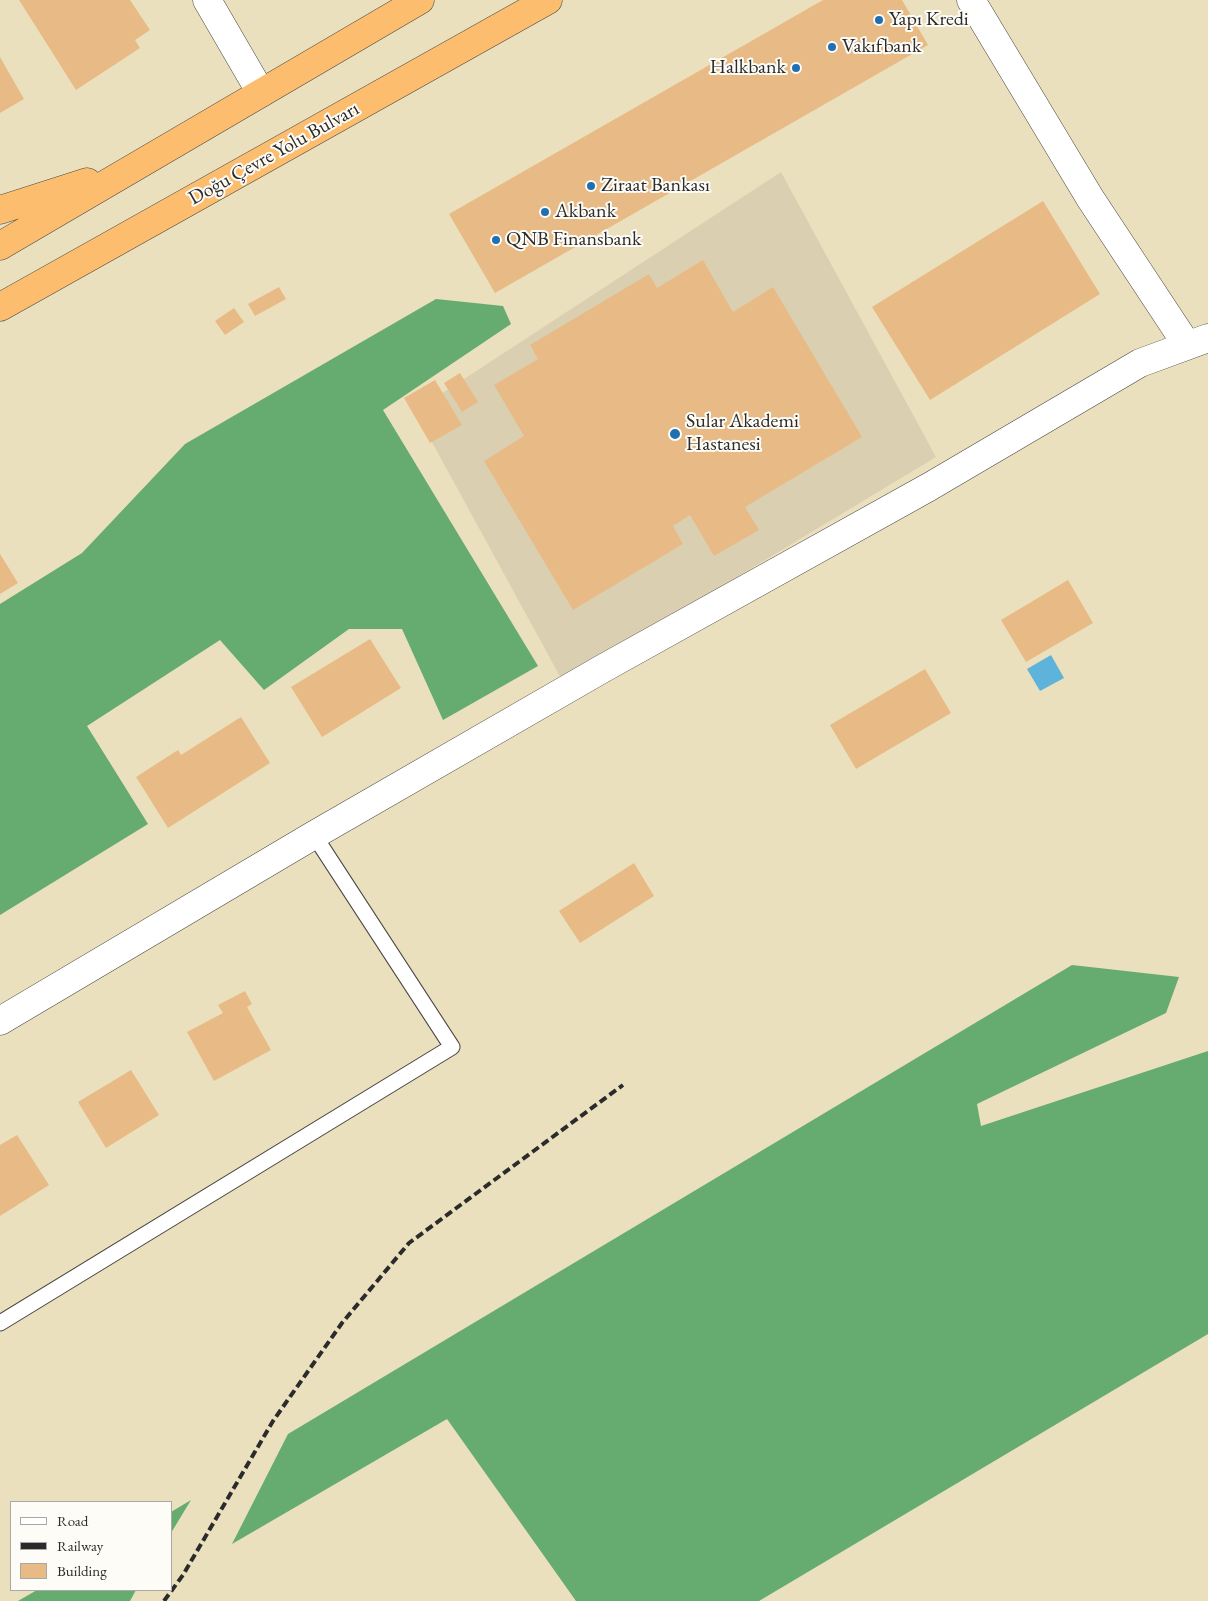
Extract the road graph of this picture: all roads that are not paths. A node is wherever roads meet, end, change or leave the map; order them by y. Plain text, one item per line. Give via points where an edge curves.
1 (207, 0) edge
2 (420, 0) edge
3 (548, 0) edge
4 (971, 0) edge
5 (261, 93) junction
6 (136, 166) junction
7 (0, 210) edge
8 (0, 246) edge
9 (0, 307) edge
10 (1197, 342) edge
11 (314, 835) junction
12 (0, 1021) edge
13 (0, 1323) edge

1 - 5 street
2 - 5 highway
3 - 9 highway, Doğu Çevre Yolu Bulvarı
4 - 10 street via 1090,198
5 - 6 highway
6 - 7 highway
6 - 8 highway
10 - 11 street via 1140,363 929,487 602,669
11 - 12 street
11 - 13 lane via 452,1047

